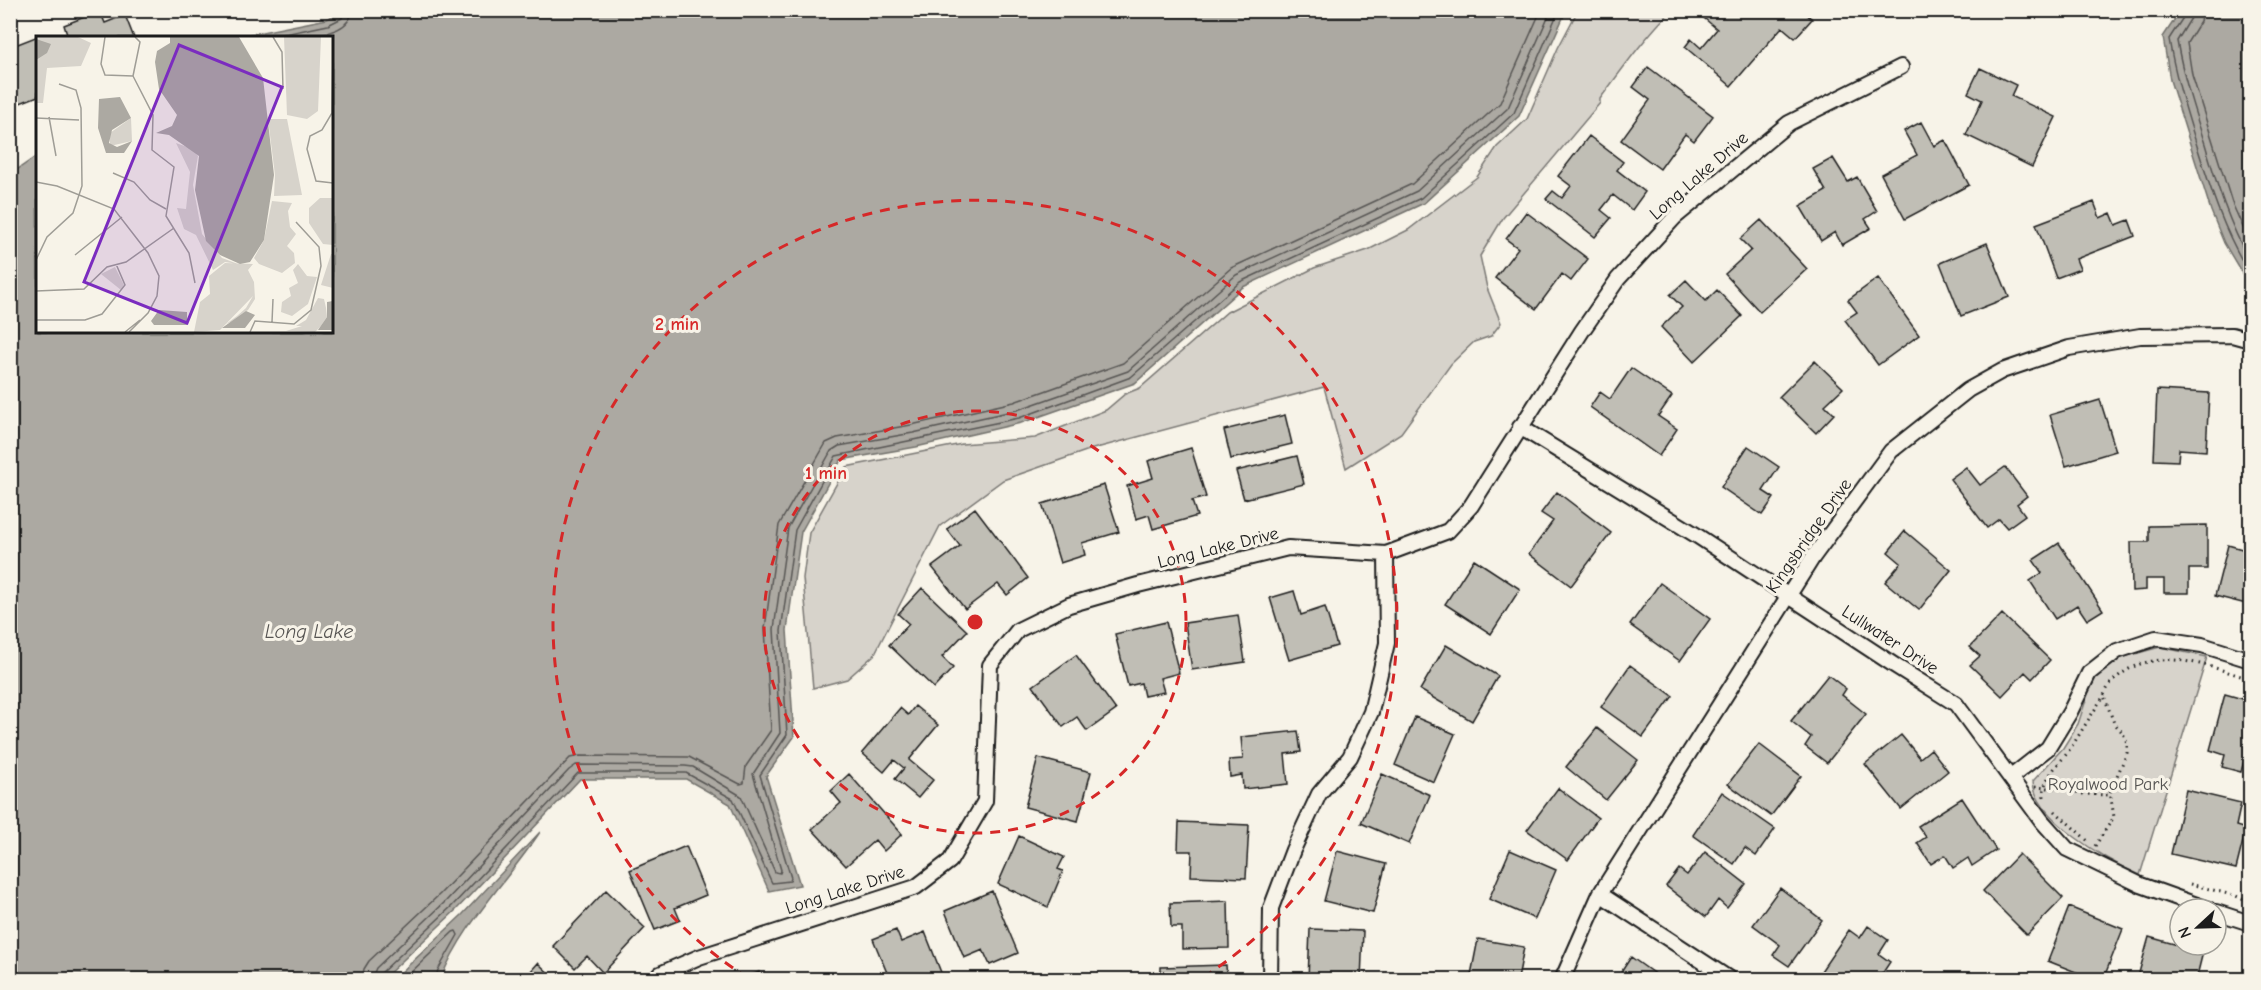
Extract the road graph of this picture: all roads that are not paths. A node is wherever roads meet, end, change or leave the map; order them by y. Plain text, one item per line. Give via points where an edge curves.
1 (1901, 66) dead end
2 (2250, 340) edge
3 (1520, 427) junction
4 (1386, 554) junction
5 (1788, 597) junction
6 (2250, 660) edge
7 (2014, 781) junction
8 (1600, 894) junction
9 (2174, 897) edge
10 (2228, 916) edge
11 (2250, 923) edge
12 (655, 980) edge
13 (1270, 980) edge
14 (1562, 980) edge
15 (1731, 980) edge

1 - 3 street, Long Lake Drive via 1789,123 1675,217 1618,279
2 - 5 street, Kingsbridge Drive via 2232,335 2140,336 2069,348 1993,376 1968,390 1891,451
3 - 4 street, Long Lake Drive via 1471,506 1448,531
3 - 5 street, Lullwater Drive via 1696,535
4 - 12 street, Long Lake Drive via 1288,548 1081,602 1018,630 990,665 985,801 950,861 916,887 699,957 660,974
4 - 13 street via 1387,643 1371,712 1350,757 1319,794 1271,908
5 - 7 street, Lullwater Drive via 1956,704
5 - 8 street, Kingsbridge Drive
6 - 7 street via 2202,645 2156,638 2117,651 2089,673 2048,748
7 - 9 street, Lullwater Drive via 2067,849
8 - 14 street, Kingsbridge Drive
8 - 15 street
10 - 11 street

